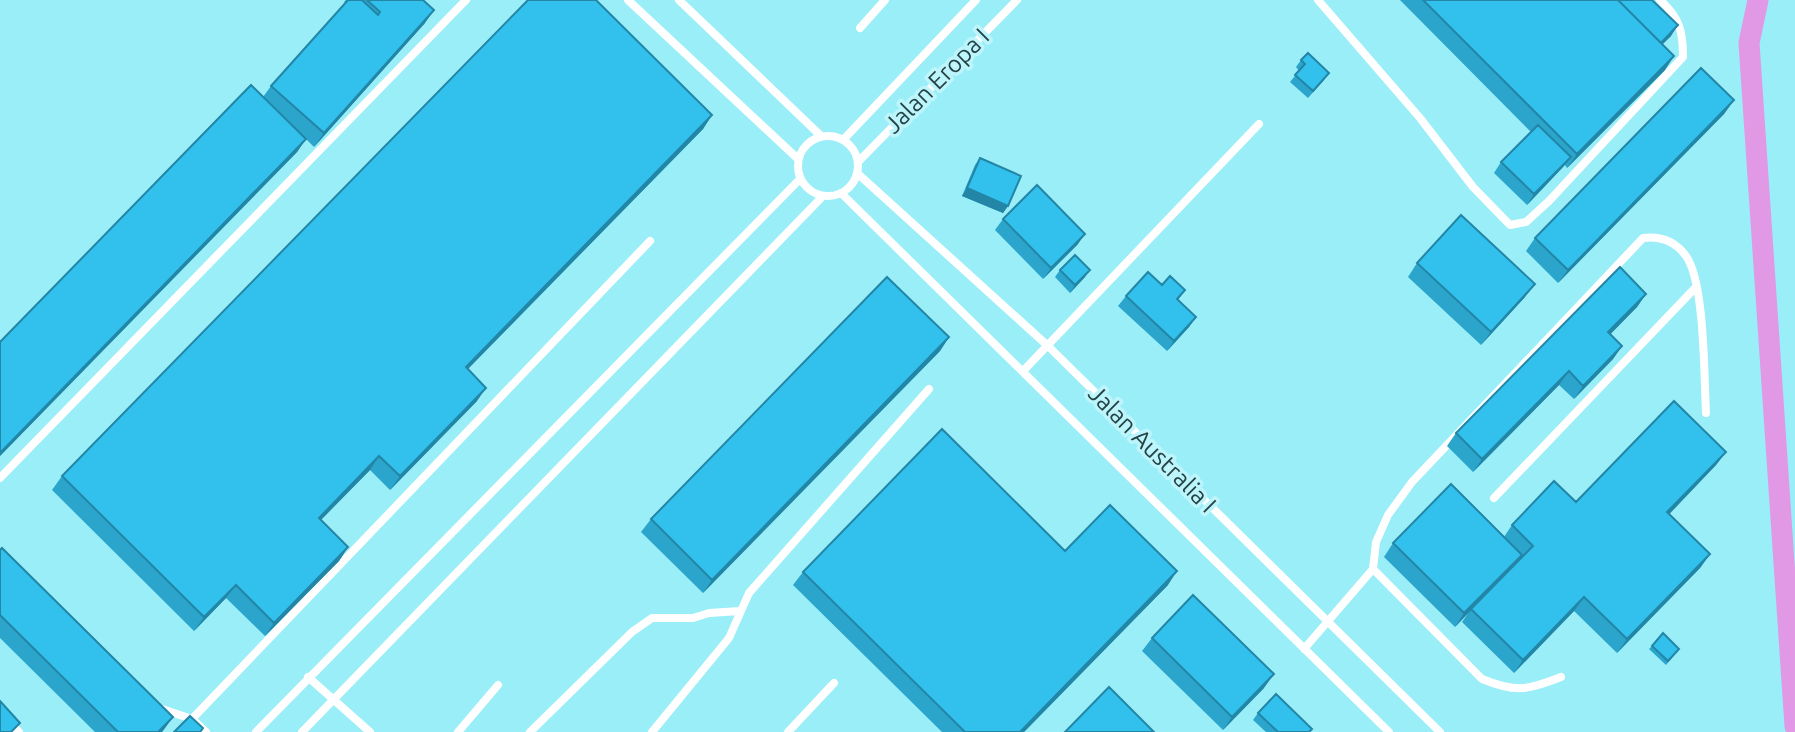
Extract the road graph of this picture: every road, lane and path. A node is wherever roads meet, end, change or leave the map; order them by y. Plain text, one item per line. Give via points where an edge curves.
1 (466, 0) edge
2 (628, 0) edge
3 (679, 0) edge
4 (885, 0) edge
5 (976, 0) edge
6 (1017, 0) edge
7 (1318, 0) edge
8 (1660, 0) edge
9 (860, 28) dead end
10 (1259, 124) dead end
11 (821, 136) junction
12 (843, 140) junction
13 (798, 159) junction
14 (858, 162) junction
15 (857, 173) junction
16 (800, 179) junction
17 (841, 193) junction
18 (823, 196) junction
19 (650, 241) dead end
20 (1696, 287) junction
21 (1048, 346) junction
22 (1024, 370) junction
23 (929, 389) dead end
24 (1706, 413) dead end
25 (0, 478) edge
26 (1494, 498) dead end
27 (1373, 569) junction
28 (740, 611) junction
29 (1327, 622) junction
30 (1304, 649) junction
31 (308, 677) junction
32 (1562, 677) dead end
33 (834, 683) dead end
34 (498, 685) dead end
35 (334, 699) junction
36 (152, 705) edge
37 (0, 712) edge
38 (192, 719) junction
39 (19, 732) edge
40 (206, 732) edge
41 (256, 732) edge
42 (302, 732) edge
43 (370, 732) edge
44 (458, 732) edge
45 (530, 732) edge
46 (652, 732) edge
47 (788, 732) edge
48 (1390, 732) edge
49 (1440, 732) edge

1 - 25 lane
2 - 13 lane
3 - 11 lane
4 - 9 lane
5 - 12 lane, Jalan Eropa I
6 - 14 lane, Jalan Eropa I
7 - 8 lane via 1510,225 1527,222 1549,201 1683,57 1683,31 1673,11
10 - 21 lane
11 - 12 lane
11 - 13 lane via 807,144
12 - 14 lane
13 - 16 lane
14 - 15 lane
15 - 17 lane
15 - 21 lane, Jalan Australia I
16 - 18 lane
16 - 31 lane
17 - 18 lane
17 - 22 lane, Jalan Australia I
18 - 35 lane
19 - 38 lane
20 - 24 lane
20 - 26 lane
20 - 27 lane via 1687,257 1657,236 1643,237 1412,482 1388,515 1376,542
21 - 22 lane
21 - 29 lane, Jalan Australia I
22 - 30 lane, Jalan Australia I
23 - 28 lane via 749,593
27 - 29 lane
27 - 32 lane via 1482,679 1505,689 1531,689
28 - 45 lane via 652,618
28 - 46 lane via 721,648
29 - 30 lane
29 - 49 lane, Jalan Australia I
30 - 48 lane, Jalan Australia I
31 - 35 lane
31 - 41 lane
33 - 47 lane
34 - 44 lane
35 - 42 lane
35 - 43 lane
36 - 38 lane
37 - 39 lane
38 - 40 lane

